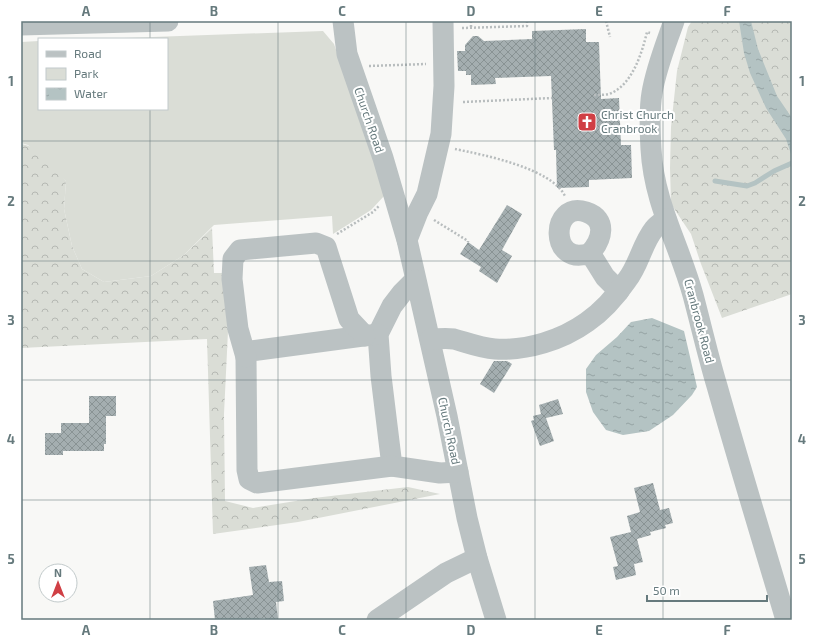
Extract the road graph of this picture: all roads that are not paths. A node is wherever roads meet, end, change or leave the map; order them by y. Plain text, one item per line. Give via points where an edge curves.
1 (168, 21) edge
2 (674, 21) edge
3 (339, 23) edge
4 (21, 25) edge
5 (451, 25) edge
6 (666, 219) junction
7 (407, 240) junction
8 (590, 253) junction
9 (415, 280) junction
10 (619, 291) junction
11 (372, 335) junction
12 (430, 339) junction
13 (246, 357) junction
14 (392, 466) junction
15 (458, 472) junction
16 (477, 558) junction
17 (377, 620) edge
18 (496, 620) edge
19 (786, 620) edge

1 - 4 street
2 - 6 street, Cranbrook Road via 655,78 651,101 654,178
3 - 7 street, Church Road
5 - 7 street via 440,134 427,194
6 - 10 street via 654,229 629,278
6 - 19 street, Cranbrook Road via 693,294 718,392
7 - 9 street, Church Road
8 - 8 street via 597,246 601,228 597,219 590,213 582,210 572,211 565,215 561,222 559,239 570,253 578,256
8 - 10 street via 605,277
9 - 11 street via 402,293
9 - 12 street, Church Road
10 - 12 street via 604,308 582,325 555,339 531,346 496,349 452,339
11 - 13 street via 251,350
11 - 13 street via 349,319 326,247 316,243 240,250 232,259 232,279 238,329
11 - 14 street via 381,376
12 - 15 street, Church Road
13 - 14 street via 249,479 257,483
14 - 15 street via 440,473
15 - 16 street, Church Road
16 - 17 street via 446,573
16 - 18 street, Church Road

